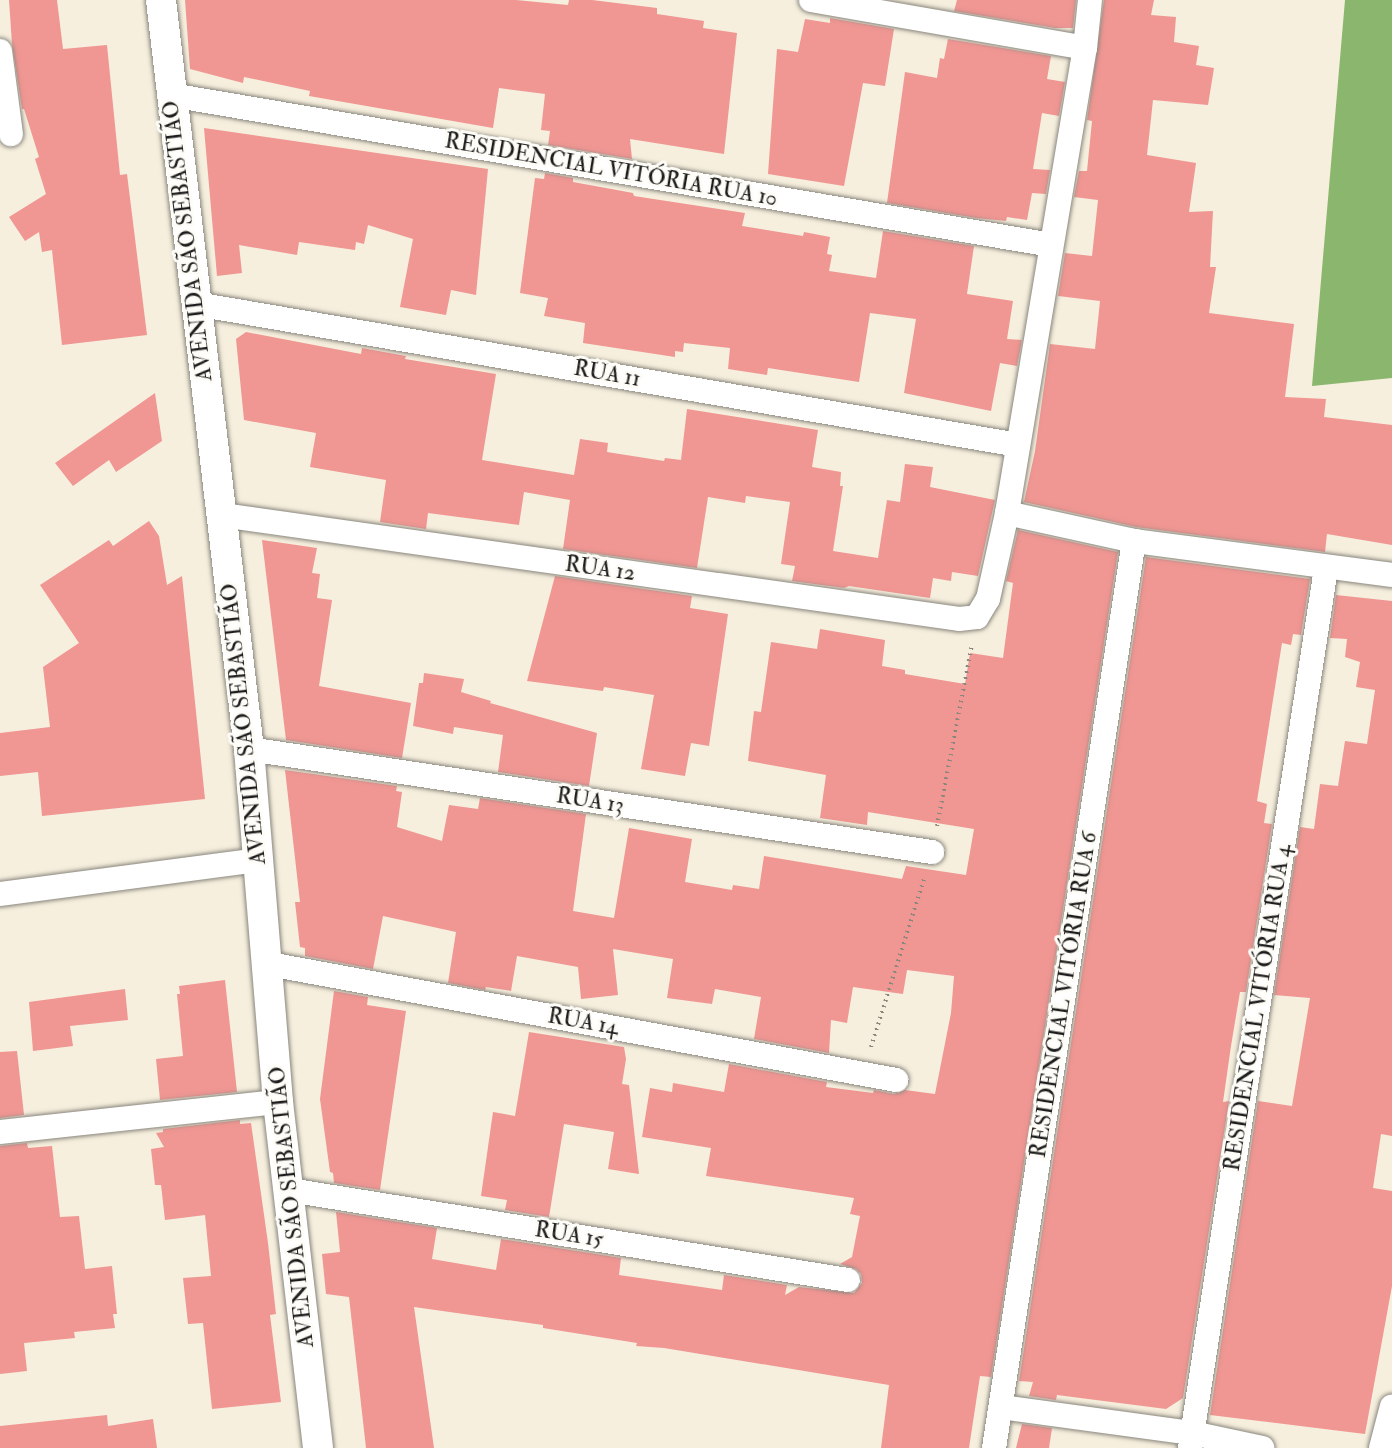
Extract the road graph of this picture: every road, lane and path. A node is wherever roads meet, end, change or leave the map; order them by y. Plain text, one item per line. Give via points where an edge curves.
1 (161, 0) edge
2 (812, 0) edge
3 (1090, 0) edge
4 (1085, 48) junction
5 (0, 51) edge
6 (171, 95) junction
7 (11, 134) dead end
8 (1051, 245) junction
9 (196, 304) junction
10 (1018, 445) junction
11 (1007, 513) junction
12 (222, 515) junction
13 (1134, 541) junction
14 (1326, 568) junction
15 (1392, 575) edge
16 (249, 749) junction
17 (932, 852) dead end
18 (259, 860) junction
19 (0, 894) edge
20 (269, 964) junction
21 (896, 1080) dead end
22 (278, 1102) junction
23 (0, 1132) edge
24 (289, 1190) junction
25 (848, 1280) dead end
26 (1392, 1406) edge
27 (1001, 1407) junction
28 (1191, 1440) edge
29 (318, 1448) edge
30 (994, 1448) edge
31 (1262, 1448) edge
32 (1381, 1448) edge

1 - 6 street, AVENIDA SÃO SEBASTIÃO
2 - 4 street
3 - 4 street
4 - 8 street
5 - 7 street
6 - 8 street, RESIDENCIAL VITÓRIA RUA 10
6 - 9 street, AVENIDA SÃO SEBASTIÃO
8 - 10 street
9 - 10 street, RUA 11
9 - 12 street, AVENIDA SÃO SEBASTIÃO
10 - 11 street
11 - 12 street, RUA 12 via 988,599 978,617 960,620
11 - 13 street
12 - 16 street, AVENIDA SÃO SEBASTIÃO
13 - 14 street
13 - 27 street, RESIDENCIAL VITÓRIA RUA 6
14 - 15 street
14 - 28 street, RESIDENCIAL VITÓRIA RUA 4
16 - 17 street, RUA 13
16 - 18 street, AVENIDA SÃO SEBASTIÃO
18 - 19 street
18 - 20 street, AVENIDA SÃO SEBASTIÃO
20 - 21 street, RUA 14
20 - 22 street, AVENIDA SÃO SEBASTIÃO
22 - 23 street
22 - 24 street, AVENIDA SÃO SEBASTIÃO
24 - 25 street, RUA 15
24 - 29 street, AVENIDA SÃO SEBASTIÃO
26 - 32 street
27 - 28 street
27 - 30 street, RESIDENCIAL VITÓRIA RUA 6
28 - 31 street

